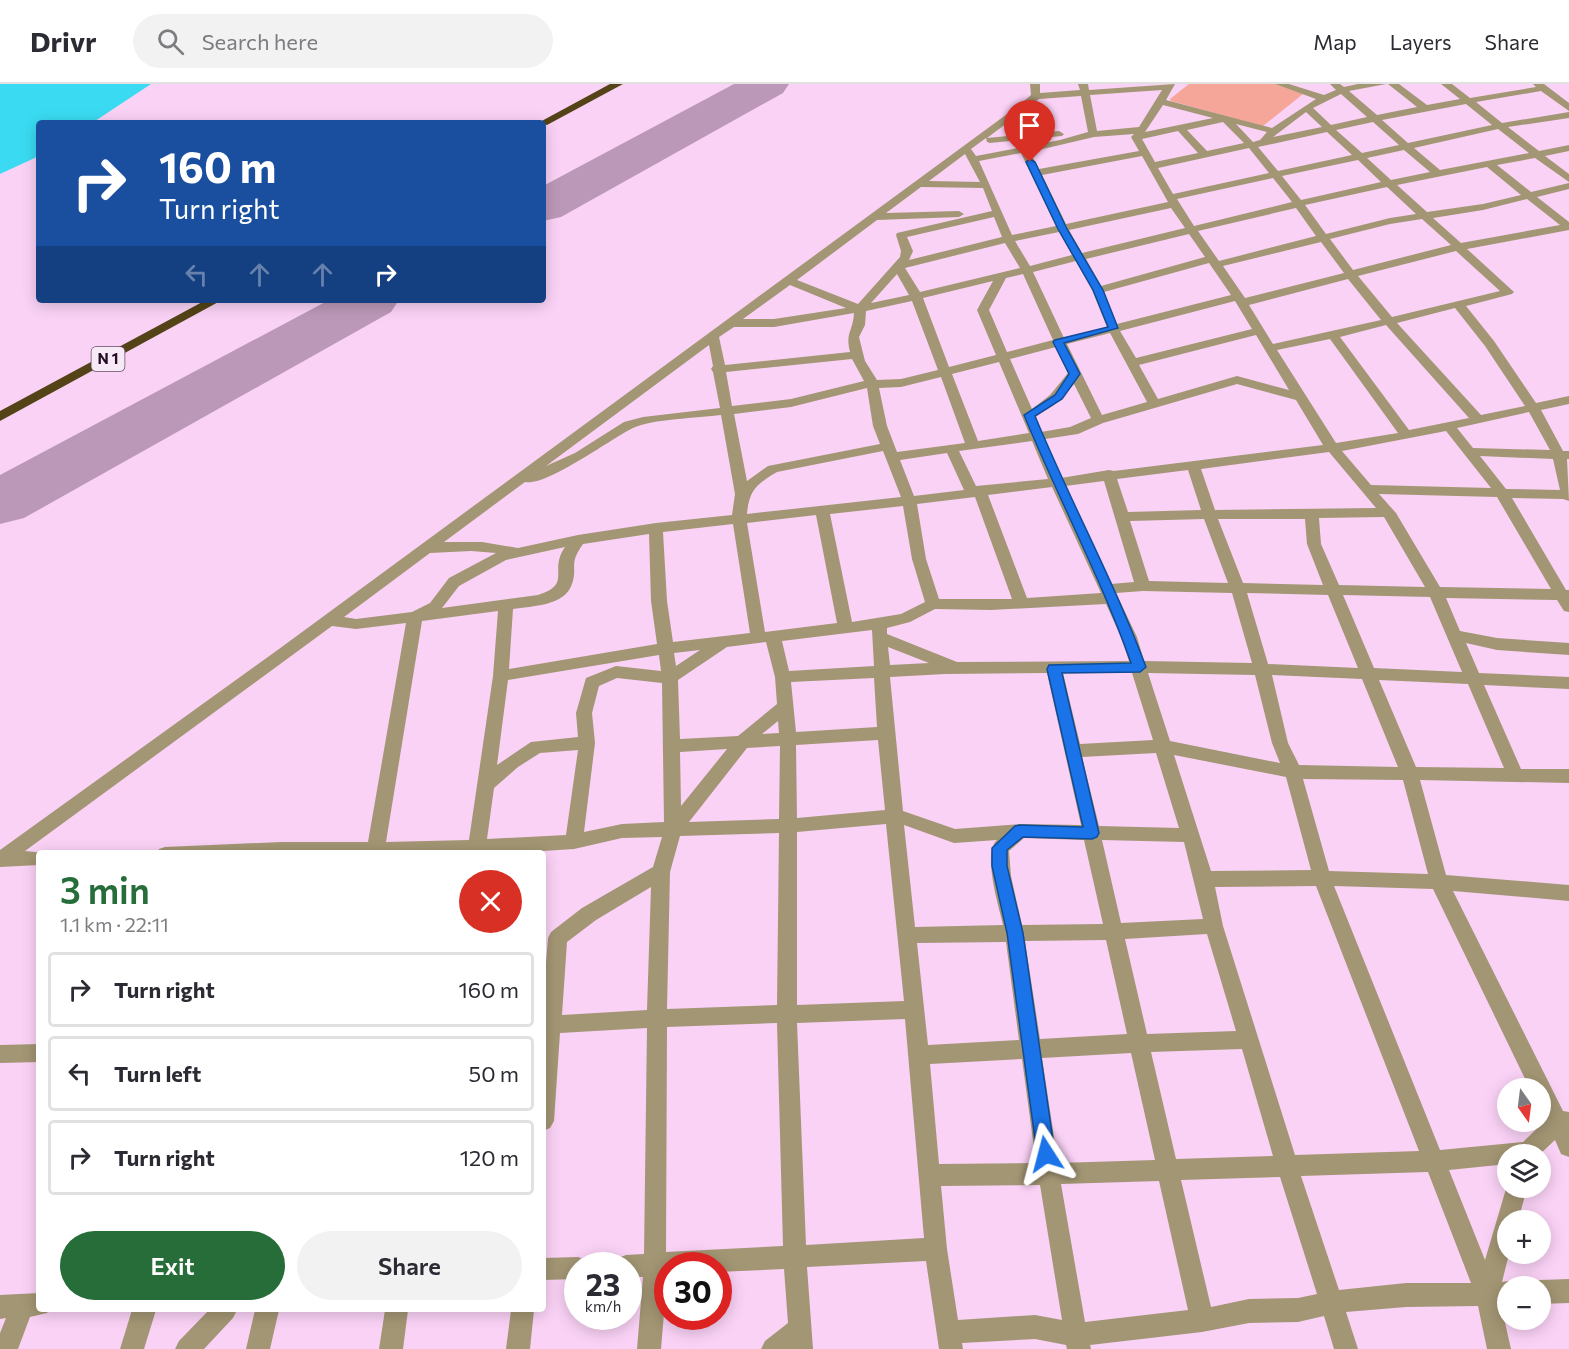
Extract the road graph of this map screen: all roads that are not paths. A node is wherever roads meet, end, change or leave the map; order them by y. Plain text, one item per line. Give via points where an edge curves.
1 (618, 84) edge
2 (1280, 84) edge
3 (1382, 84) edge
4 (1393, 84) edge
5 (1446, 84) edge
6 (1170, 85) edge
7 (1139, 86) edge
8 (1541, 86) edge
9 (1340, 87) edge
10 (1083, 88) edge
11 (1324, 98) junction
12 (1467, 101) junction
13 (1161, 102) junction
14 (1425, 108) junction
15 (1569, 108) edge
16 (1308, 109) junction
17 (1030, 110) edge
18 (1569, 115) edge
19 (1225, 119) junction
20 (1374, 119) junction
21 (546, 121) edge
22 (1499, 126) junction
23 (1180, 128) junction
24 (1330, 128) junction
25 (1273, 131) junction
26 (1093, 132) junction
27 (1139, 134) junction
28 (988, 137) junction
29 (1263, 143) junction
30 (1250, 145) junction
31 (1404, 146) junction
32 (1569, 148) edge
33 (1024, 150) junction
34 (1144, 153) junction
35 (970, 154) junction
36 (1003, 154) junction
37 (1205, 155) junction
38 (1537, 155) junction
39 (1358, 156) junction
40 (1489, 164) junction
41 (1152, 166) junction
42 (1037, 173) junction
43 (1273, 173) junction
44 (1438, 174) junction
45 (1569, 179) edge
46 (919, 184) junction
47 (1389, 184) junction
48 (986, 185) junction
49 (1569, 186) edge
50 (1530, 196) junction
51 (1173, 200) junction
52 (1297, 205) junction
53 (999, 213) junction
54 (1423, 214) junction
55 (873, 217) junction
56 (889, 217) junction
57 (1569, 227) edge
58 (1063, 229) junction
59 (1192, 230) junction
60 (901, 235) junction
61 (1322, 237) junction
62 (1008, 239) junction
63 (1457, 247) junction
64 (1080, 256) junction
65 (1213, 262) junction
66 (898, 266) junction
67 (1026, 269) junction
68 (1350, 274) junction
69 (1002, 275) junction
70 (788, 280) junction
71 (1098, 290) junction
72 (916, 296) junction
73 (1240, 300) junction
74 (210, 303) edge
75 (1458, 304) junction
76 (860, 309) junction
77 (1388, 322) junction
78 (729, 323) junction
79 (1113, 328) junction
80 (1259, 331) junction
81 (1333, 335) junction
82 (713, 336) junction
83 (1058, 342) junction
84 (1270, 348) junction
85 (858, 355) junction
86 (1003, 356) junction
87 (1132, 363) junction
88 (717, 369) junction
89 (944, 372) junction
90 (1074, 374) junction
91 (872, 383) junction
92 (1300, 397) junction
93 (1569, 400) edge
94 (1154, 403) junction
95 (1534, 409) junction
96 (726, 412) junction
97 (1029, 415) junction
98 (0, 417) edge
99 (1098, 420) junction
100 (1478, 420) junction
101 (1449, 426) junction
102 (1406, 435) junction
103 (1039, 436) junction
104 (973, 445) junction
105 (951, 448) junction
106 (1332, 448) junction
107 (890, 451) junction
108 (1470, 452) junction
109 (1564, 455) edge
110 (1193, 464) junction
111 (1109, 474) junction
112 (1056, 481) junction
113 (1369, 489) junction
114 (975, 491) junction
115 (500, 493) junction
116 (1502, 493) junction
117 (742, 494) junction
118 (1569, 496) edge
119 (909, 501) junction
120 (822, 510) junction
121 (1388, 512) junction
122 (1209, 514) junction
123 (1312, 516) junction
124 (1122, 517) junction
125 (739, 520) junction
126 (656, 528) junction
127 (578, 540) junction
128 (425, 549) junction
129 (516, 552) junction
130 (1143, 586) junction
131 (1239, 589) junction
132 (1333, 590) junction
133 (1436, 593) junction
134 (1109, 594) junction
135 (1567, 599) edge
136 (1021, 602) junction
137 (506, 604) junction
138 (933, 604) junction
139 (415, 617) junction
140 (330, 620) junction
141 (846, 628) junction
142 (880, 630) junction
143 (1456, 636) junction
144 (765, 637) junction
145 (724, 641) junction
146 (665, 648) junction
147 (1569, 649) edge
148 (560, 666) junction
149 (1140, 667) junction
150 (955, 668) junction
151 (1054, 669) junction
152 (1262, 669) junction
153 (616, 672) junction
154 (882, 673) junction
155 (1366, 673) junction
156 (501, 676) junction
157 (783, 677) junction
158 (670, 678) junction
159 (1474, 679) junction
160 (1569, 683) edge
161 (785, 706) junction
162 (886, 733) junction
163 (744, 740) junction
164 (788, 740) junction
165 (586, 743) junction
166 (672, 746) junction
167 (1163, 746) junction
168 (1074, 751) junction
169 (1293, 772) junction
170 (1409, 772) junction
171 (1515, 775) junction
172 (1569, 776) edge
173 (485, 786) junction
174 (896, 816) junction
175 (787, 824) junction
176 (673, 829) junction
177 (1020, 831) junction
178 (1092, 833) junction
179 (1189, 835) junction
180 (574, 842) junction
181 (477, 846) junction
182 (523, 849) edge
183 (375, 850) edge
184 (410, 850) edge
185 (36, 858) edge
186 (0, 860) edge
187 (661, 872) junction
188 (1322, 878) junction
189 (1204, 879) junction
190 (1439, 882) junction
191 (1569, 894) edge
192 (1214, 926) junction
193 (1114, 932) junction
194 (1015, 933) junction
195 (907, 935) junction
196 (550, 944) edge
197 (914, 1010) junction
198 (787, 1013) junction
199 (657, 1018) junction
200 (548, 1025) edge
201 (1250, 1040) junction
202 (1139, 1043) junction
203 (1030, 1050) junction
204 (36, 1053) edge
205 (0, 1054) edge
206 (919, 1055) junction
207 (546, 1063) edge
208 (1564, 1122) edge
209 (1537, 1144) edge
210 (1569, 1147) edge
211 (1497, 1156) edge
212 (1432, 1161) junction
213 (1287, 1165) junction
214 (1167, 1170) junction
215 (1050, 1174) junction
216 (929, 1175) junction
217 (1514, 1198) edge
218 (936, 1250) junction
219 (655, 1252) edge
220 (795, 1258) junction
221 (732, 1261) edge
222 (564, 1268) edge
223 (546, 1269) edge
224 (1500, 1276) edge
225 (654, 1279) edge
226 (1569, 1291) edge
227 (1551, 1292) edge
228 (1497, 1294) edge
229 (1332, 1302) junction
230 (20, 1306) edge
231 (143, 1312) edge
232 (223, 1312) edge
233 (267, 1312) edge
234 (397, 1312) edge
235 (524, 1312) edge
236 (1202, 1320) junction
237 (1498, 1330) edge
238 (801, 1339) edge
239 (950, 1341) edge
240 (1077, 1342) edge
241 (6, 1349) edge
242 (132, 1349) edge
243 (187, 1349) edge
244 (258, 1349) edge
245 (391, 1349) edge
246 (518, 1349) edge
247 (649, 1349) edge
248 (773, 1349) edge
249 (1346, 1349) edge
250 (1499, 1349) edge

1 - 21 highway
2 - 11 street
3 - 9 street
4 - 14 street
5 - 12 street
6 - 7 street
6 - 13 street
7 - 10 street
8 - 12 street
8 - 15 street
9 - 11 street
9 - 20 street
10 - 17 street
10 - 26 street
11 - 16 street
12 - 14 street
12 - 22 street
13 - 19 street
13 - 27 street
14 - 20 street
16 - 24 street
16 - 25 street
17 - 26 street
17 - 28 street
17 - 28 street
18 - 22 street
19 - 23 street
19 - 25 street
19 - 30 street
20 - 24 street
20 - 31 street
22 - 31 street
22 - 38 street
23 - 27 street
23 - 37 street
24 - 29 street
24 - 39 street
25 - 29 street
26 - 27 street
26 - 33 street
27 - 34 street
28 - 35 street
28 - 36 street
29 - 30 street
30 - 37 street
30 - 43 street
31 - 39 street
31 - 44 street
32 - 38 street
33 - 36 street
33 - 42 street
34 - 41 street
34 - 42 street
35 - 36 street
35 - 46 street
35 - 48 street
37 - 41 street
38 - 40 street
38 - 45 street
39 - 43 street
39 - 47 street
40 - 44 street
40 - 50 street
41 - 51 street
42 - 58 street
43 - 51 street
43 - 52 street
44 - 47 street
46 - 48 street
46 - 55 street
47 - 52 street
47 - 54 street
48 - 53 street
49 - 50 street
50 - 54 street via 1456,212
50 - 57 street
51 - 58 street
51 - 59 street
52 - 59 street
52 - 61 street
53 - 56 street
53 - 60 street
53 - 62 street
54 - 61 street
54 - 63 street
55 - 56 street
55 - 70 street
56 - 60 street
57 - 63 street
58 - 62 street
58 - 64 street
59 - 64 street
59 - 65 street
60 - 66 street via 907,252
61 - 65 street
61 - 68 street
62 - 66 street
62 - 67 street
63 - 68 street
63 - 75 street via 1508,292
64 - 67 street
64 - 71 street
65 - 71 street
65 - 73 street
66 - 72 street
66 - 76 street
67 - 69 street
67 - 83 street
68 - 73 street
68 - 77 street
69 - 72 street
69 - 86 street via 983,310
70 - 76 street
70 - 78 street
71 - 79 street
72 - 76 street
72 - 89 street
73 - 79 street
73 - 80 street
74 - 98 highway, N 1
75 - 77 street
75 - 95 street via 1491,344
76 - 78 street via 774,323
76 - 85 street via 853,339
77 - 81 street
77 - 100 street
78 - 82 street
79 - 83 street
79 - 87 street
80 - 84 street
80 - 87 street
81 - 84 street
81 - 102 street
82 - 88 street
82 - 115 street
83 - 86 street
83 - 90 street
84 - 92 street
85 - 88 street
85 - 91 street
86 - 89 street
86 - 97 street
87 - 94 street
88 - 96 street
89 - 91 street via 901,384
89 - 104 street
90 - 97 street via 1059,397
90 - 99 street
91 - 96 street via 791,403
91 - 107 street via 877,417
92 - 94 street via 1242,379
92 - 106 street
93 - 95 street
94 - 99 street
95 - 100 street
95 - 109 street
96 - 115 street via 629,425 580,456
96 - 117 street
97 - 103 street
99 - 103 street via 1076,431
100 - 101 street
101 - 102 street
101 - 108 street
102 - 106 street
103 - 104 street
103 - 112 street
104 - 105 street
105 - 107 street
105 - 114 street
106 - 110 street
106 - 113 street
107 - 117 street via 773,469
107 - 119 street
108 - 109 street
108 - 116 street
109 - 118 street
110 - 111 street
110 - 122 street
111 - 112 street
111 - 124 street
112 - 114 street
112 - 134 street
113 - 116 street
113 - 121 street
114 - 119 street
114 - 136 street
115 - 128 street
116 - 118 street
116 - 135 street
117 - 125 street
119 - 120 street
119 - 138 street via 919,559
120 - 125 street
120 - 141 street
121 - 123 street
121 - 133 street
122 - 123 street
122 - 124 street
122 - 131 street
123 - 132 street via 1314,544
124 - 130 street
125 - 126 street
125 - 144 street
126 - 127 street
126 - 146 street via 658,602
127 - 129 street
127 - 137 street via 566,557 566,584 558,594
128 - 129 street via 459,546
128 - 140 street
129 - 139 street via 454,582 435,607
130 - 131 street
130 - 134 street
131 - 132 street
131 - 152 street
132 - 133 street
132 - 155 street
133 - 135 street
133 - 143 street
134 - 136 street
134 - 149 street
136 - 138 street
137 - 139 street
137 - 156 street
138 - 142 street
139 - 140 street via 356,624
139 - 183 street
140 - 186 street
141 - 142 street
141 - 144 street
142 - 150 street
142 - 154 street
143 - 147 street via 1497,644
143 - 159 street
144 - 145 street
144 - 157 street
145 - 146 street
145 - 158 street
146 - 148 street
146 - 158 street
148 - 153 street
148 - 156 street
149 - 151 street
149 - 152 street
149 - 167 street
150 - 151 street
150 - 154 street
151 - 168 street
152 - 155 street
152 - 169 street via 1280,743
153 - 158 street
153 - 165 street via 592,682 584,713
154 - 157 street
154 - 162 street
155 - 159 street
155 - 170 street
156 - 173 street
157 - 161 street
158 - 166 street
159 - 160 street
159 - 171 street
161 - 163 street
161 - 164 street
162 - 164 street
162 - 174 street
163 - 164 street
163 - 166 street
163 - 176 street
164 - 175 street
165 - 173 street via 537,747
165 - 180 street
166 - 176 street
167 - 168 street
167 - 169 street
167 - 179 street
168 - 178 street
169 - 170 street
169 - 188 street
170 - 171 street
170 - 190 street
171 - 172 street
173 - 181 street
174 - 175 street
174 - 177 street via 954,836
174 - 195 street
175 - 176 street
175 - 198 street
176 - 180 street via 622,831
176 - 187 street
177 - 178 street
177 - 194 street via 1000,848 999,866
178 - 179 street
178 - 193 street
179 - 189 street
180 - 182 street
181 - 182 street
181 - 184 street
185 - 186 street
187 - 196 street via 578,921
187 - 199 street
188 - 189 street
188 - 190 street
188 - 212 street
189 - 192 street
190 - 191 street
190 - 208 street
192 - 193 street
192 - 201 street
193 - 194 street
193 - 202 street
194 - 195 street
194 - 203 street
195 - 197 street
196 - 200 street
197 - 198 street
197 - 206 street
198 - 199 street
198 - 220 street
199 - 200 street
199 - 219 street
200 - 207 street
201 - 202 street
201 - 213 street
202 - 203 street
202 - 214 street
203 - 206 street
203 - 215 street
204 - 205 street
206 - 216 street
208 - 209 street
208 - 210 street
211 - 212 street
212 - 213 street
212 - 228 street
213 - 214 street
213 - 229 street
214 - 215 street
214 - 236 street
215 - 216 street
215 - 240 street
216 - 218 street
217 - 224 street
218 - 220 street
218 - 239 street
220 - 221 street
220 - 238 street
222 - 223 street
225 - 247 street
226 - 227 street
228 - 229 street via 1406,1295
229 - 236 street via 1298,1310 1250,1311
229 - 249 street
230 - 241 street
231 - 242 street
232 - 243 street
233 - 244 street
234 - 245 street
235 - 246 street
236 - 240 street
237 - 250 street
238 - 248 street
239 - 240 street via 1035,1327

